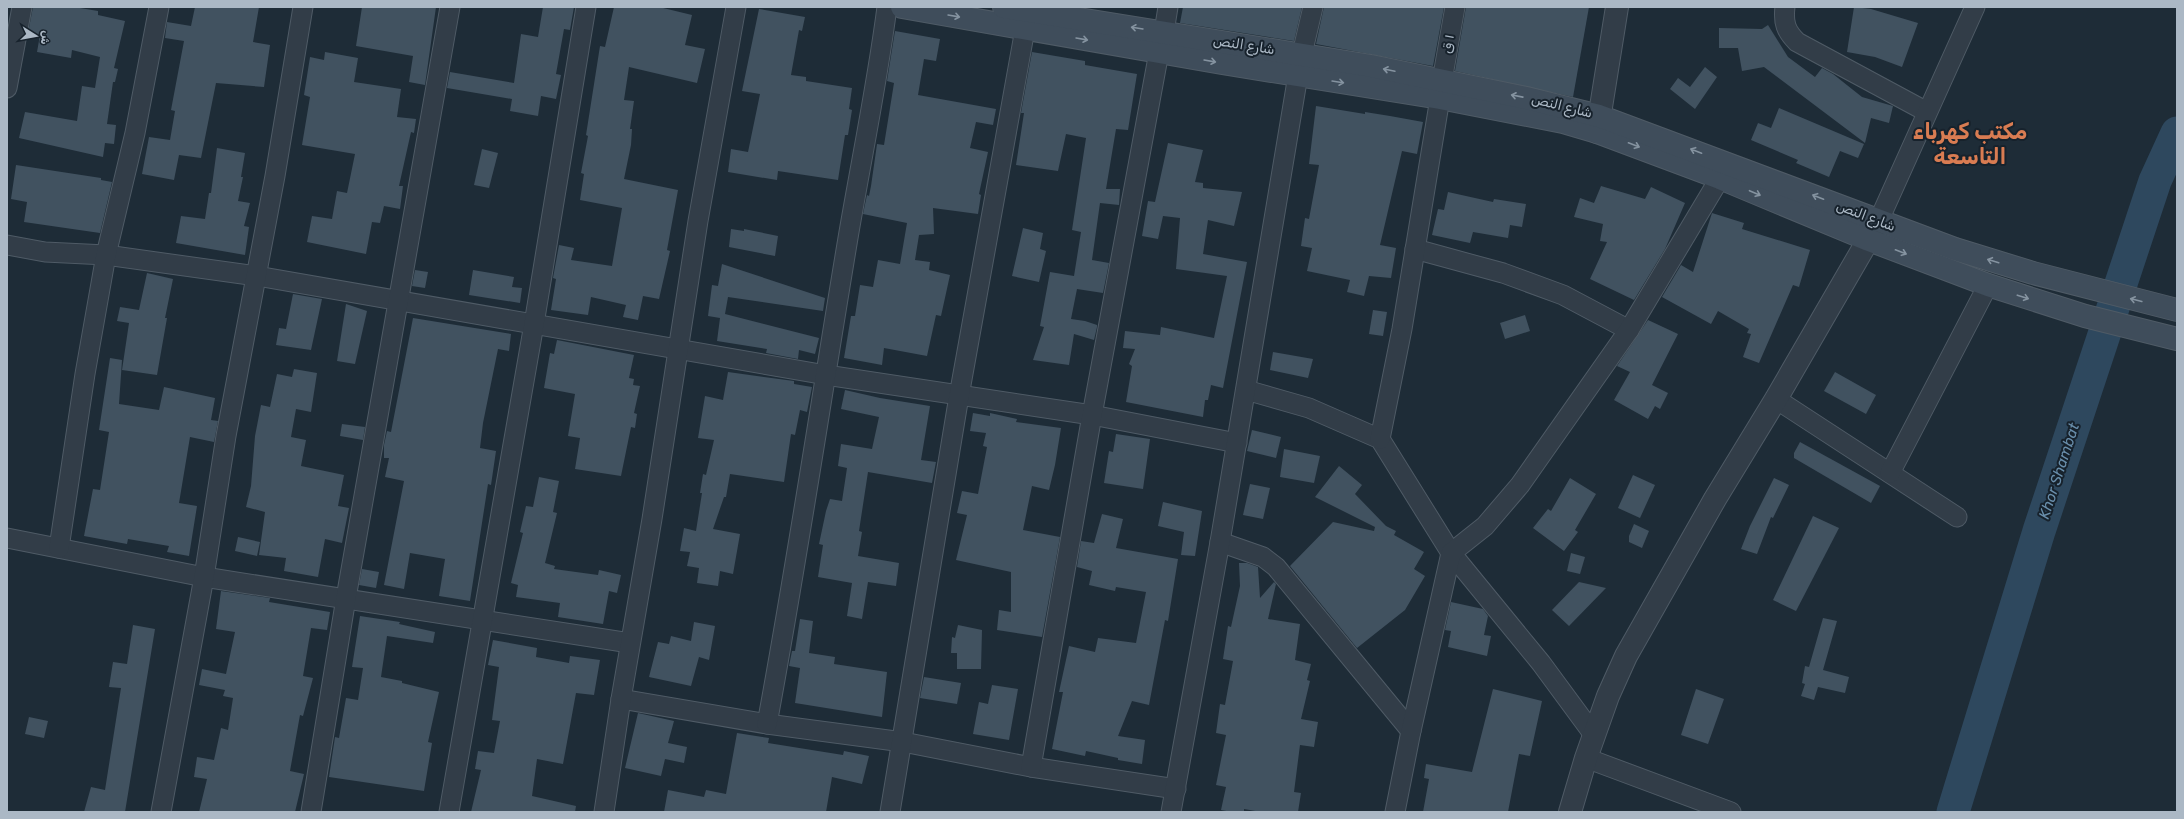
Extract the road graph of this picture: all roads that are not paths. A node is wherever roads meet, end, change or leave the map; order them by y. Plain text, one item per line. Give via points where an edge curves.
1 (22, 7) edge
2 (159, 7) edge
3 (303, 7) edge
4 (450, 7) edge
5 (586, 7) edge
6 (736, 7) edge
7 (887, 7) edge
8 (902, 7) edge
9 (1004, 7) edge
10 (1168, 7) edge
11 (1313, 7) edge
12 (1455, 7) edge
13 (1617, 7) edge
14 (1785, 7) edge
15 (1975, 7) edge
16 (1026, 16) edge
17 (1161, 42) junction
18 (1302, 54) junction
19 (1298, 75) junction
20 (7, 88) edge
21 (1441, 90) junction
22 (1927, 112) junction
23 (1598, 124) junction
24 (1720, 178) junction
25 (1879, 220) junction
26 (1869, 240) junction
27 (7, 245) edge
28 (1415, 249) junction
29 (106, 255) junction
30 (257, 276) junction
31 (1988, 285) junction
32 (399, 300) junction
33 (2175, 310) edge
34 (534, 324) junction
35 (1629, 330) junction
36 (2172, 339) edge
37 (679, 350) junction
38 (826, 375) junction
39 (1246, 390) junction
40 (960, 396) junction
41 (1776, 399) junction
42 (1092, 415) junction
43 (1380, 438) junction
44 (1237, 443) junction
45 (1890, 473) junction
46 (1957, 517) dead end
47 (7, 538) edge
48 (1220, 542) junction
49 (59, 548) junction
50 (1451, 553) junction
51 (204, 577) junction
52 (346, 598) junction
53 (481, 621) junction
54 (630, 643) junction
55 (621, 698) junction
56 (767, 724) junction
57 (1411, 730) junction
58 (1594, 735) junction
59 (903, 742) junction
60 (1586, 758) junction
61 (1031, 767) junction
62 (1176, 789) junction
63 (161, 812) edge
64 (311, 812) edge
65 (449, 812) edge
66 (604, 812) edge
67 (890, 812) edge
68 (1172, 812) edge
69 (1395, 812) edge
70 (1570, 812) edge
71 (1731, 812) edge

1 - 20 street
2 - 29 street via 134,134
3 - 30 street
4 - 32 street
5 - 34 street
6 - 37 street via 698,221
7 - 38 street via 879,73 848,236
8 -> 16 main road, شارع النص
9 - 16 main road, شارع النص
10 - 17 street
11 - 18 street
12 - 21 street, ١ ق
13 - 23 street
14 - 22 street via 1783,19 1787,32 1797,42
15 - 22 street
16 - 17 main road, شارع النص
16 - 40 street
17 - 18 main road, شارع النص
17 -> 19 main road, شارع النص
17 - 42 street
21 -> 18 main road, شارع النص
19 -> 21 main road, شارع النص
19 - 39 street
21 - 23 main road, شارع النص via 1563,122
23 -> 21 main road, شارع النص via 1526,98
21 - 28 street, ١ ق
22 - 25 street
23 -> 24 main road, شارع النص
25 -> 23 main road, شارع النص
24 -> 26 main road, شارع النص
24 - 35 street
25 - 26 street
33 -> 25 main road, شارع النص via 1955,249
26 -> 31 main road, شارع النص
26 - 41 street
27 - 29 street via 44,252
28 - 35 street via 1503,273 1563,294
28 - 43 street, ١ ق
29 - 30 street
29 - 49 street
30 - 32 street
30 - 51 street via 226,436
31 -> 36 main road, شارع النص via 2092,318
31 - 45 street
32 - 34 street
32 - 52 street
34 - 37 street
34 - 53 street
35 - 50 street via 1520,485 1485,526
37 - 38 street
37 - 54 street
38 - 40 street
38 - 56 street via 796,571
39 - 43 street via 1309,408
39 - 44 street
40 - 42 street
40 - 59 street
41 - 45 street
41 - 58 street via 1715,499 1626,656
42 - 44 street
42 - 61 street
43 - 50 street
44 - 48 street
45 - 46 street
47 - 49 street
48 - 57 street via 1263,557 1276,567
48 - 62 street
49 - 51 street
50 - 57 street
50 - 58 street via 1541,664
51 - 52 street
51 - 63 street
52 - 53 street
52 - 64 street
53 - 54 street
53 - 65 street
54 - 55 street
55 - 56 street
55 - 66 street
56 - 59 street
57 - 69 street
58 - 60 street
59 - 61 street
59 - 67 street
60 - 70 street
60 - 71 street
61 - 62 street
62 - 68 street

